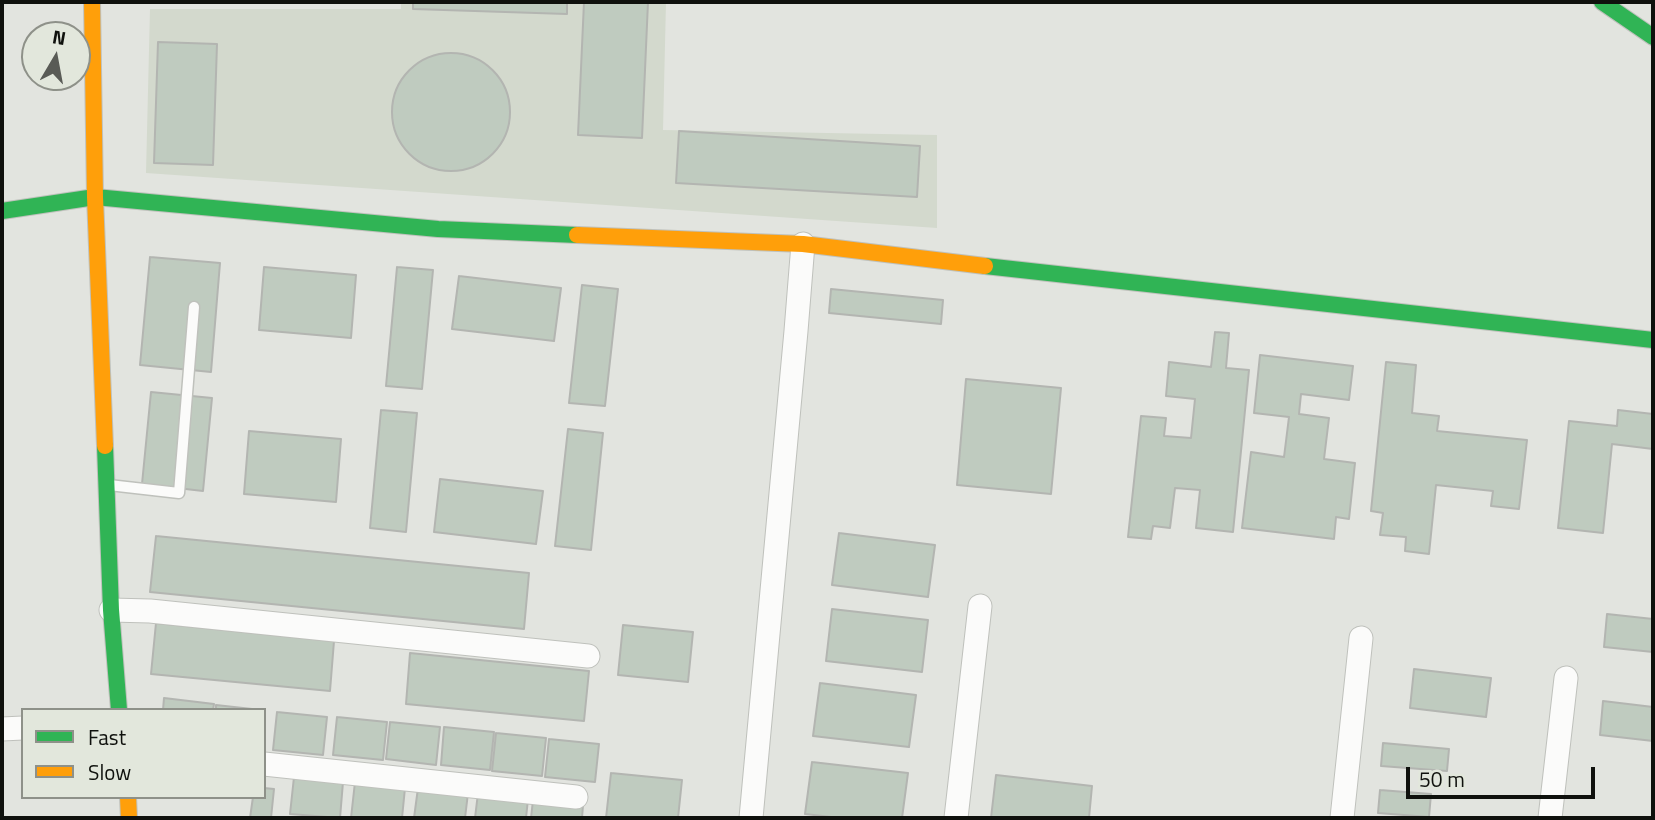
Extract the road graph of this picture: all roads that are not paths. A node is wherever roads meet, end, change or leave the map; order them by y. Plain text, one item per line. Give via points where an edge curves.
1 (92, 2) edge
2 (1602, 2) edge
3 (1653, 37) edge
4 (95, 197) junction
5 (2, 211) edge
6 (803, 244) junction
7 (194, 307) dead end
8 (1653, 340) edge
9 (106, 485) junction
10 (980, 606) dead end
11 (111, 610) junction
12 (1361, 638) dead end
13 (588, 656) dead end
14 (1566, 678) dead end
15 (119, 708) edge
16 (21, 728) edge
17 (2, 729) edge
18 (266, 764) edge
19 (576, 797) dead end
20 (128, 799) edge
21 (130, 818) edge
22 (751, 818) edge
23 (956, 818) edge
24 (1342, 818) edge
25 (1550, 818) edge

1 - 4 street
2 - 3 street
4 - 5 street
4 - 6 street via 438,229
4 - 9 street
6 - 8 street
6 - 22 street
7 - 9 lane via 179,493
9 - 11 street
10 - 23 street
11 - 13 street
11 - 15 street
12 - 24 street
14 - 25 street
16 - 17 street
18 - 19 street
20 - 21 street

